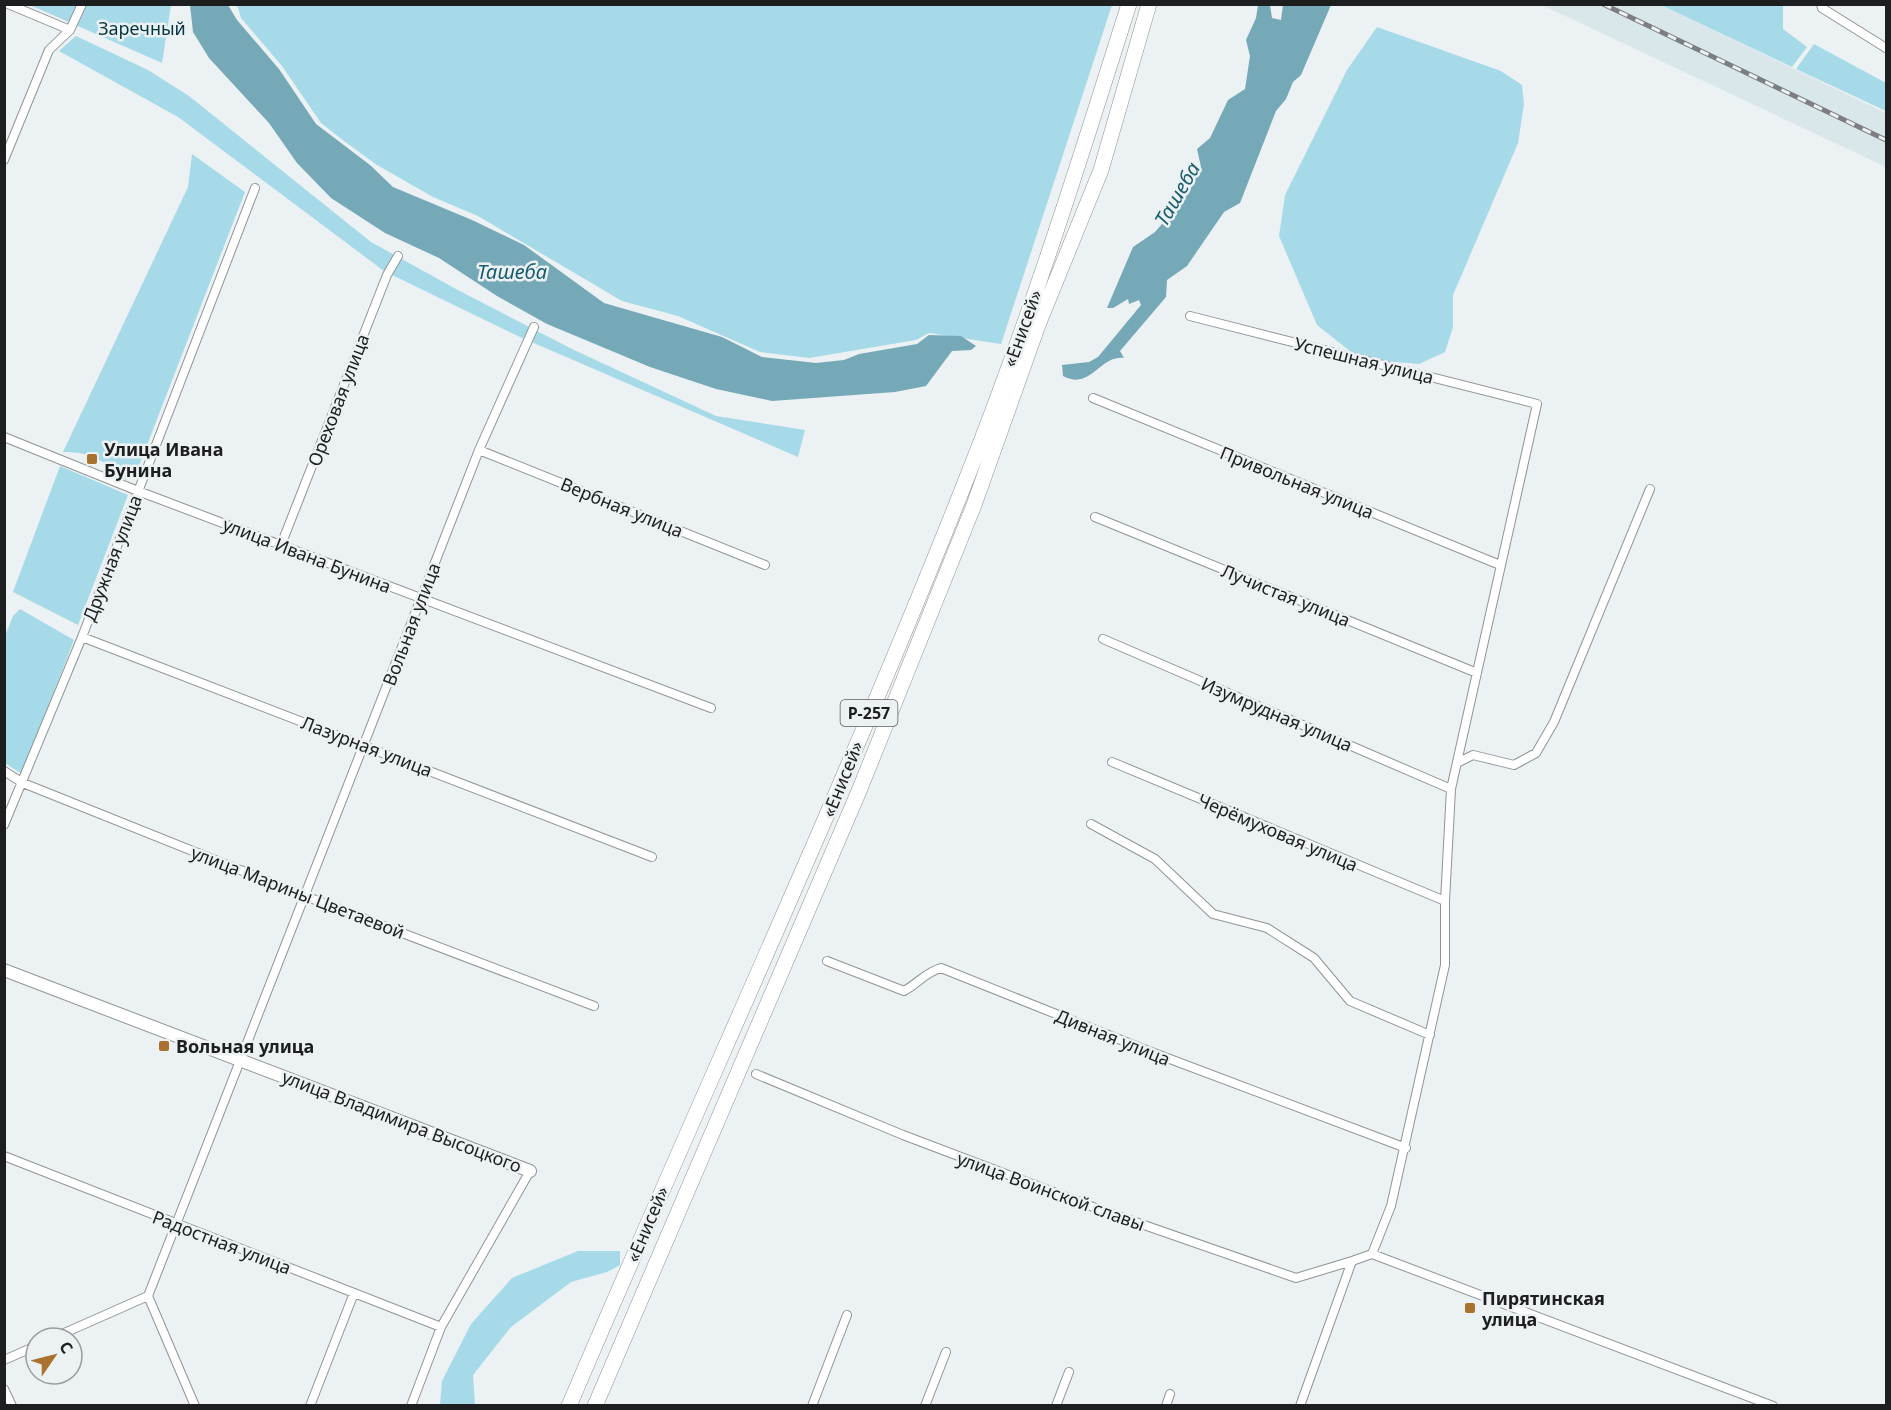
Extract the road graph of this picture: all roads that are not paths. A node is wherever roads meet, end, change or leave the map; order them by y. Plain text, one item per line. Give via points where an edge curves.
1 (8, 4) edge
2 (82, 4) edge
3 (1129, 4) edge
4 (1149, 4) edge
5 (1821, 6) edge
6 (70, 30) junction
7 (1887, 48) edge
8 (4, 160) edge
9 (255, 188) dead end
10 (398, 256) dead end
11 (1190, 316) dead end
12 (534, 327) dead end
13 (1093, 398) dead end
14 (4, 437) edge
15 (479, 450) junction
16 (1650, 489) dead end
17 (138, 491) junction
18 (1095, 517) dead end
19 (281, 545) junction
20 (765, 565) dead end
21 (1500, 565) junction
22 (421, 599) junction
23 (82, 637) junction
24 (1103, 639) dead end
25 (1477, 673) junction
26 (711, 708) dead end
27 (364, 744) junction
28 (1112, 762) dead end
29 (1457, 763) junction
30 (4, 771) edge
31 (23, 783) junction
32 (1451, 789) junction
33 (1091, 824) dead end
34 (4, 825) edge
35 (652, 857) dead end
36 (305, 896) junction
37 (1445, 901) junction
38 (827, 960) dead end
39 (4, 970) edge
40 (594, 1006) dead end
41 (1430, 1035) junction
42 (242, 1059) junction
43 (756, 1074) dead end
44 (1406, 1148) junction
45 (4, 1156) edge
46 (530, 1171) joint
47 (176, 1224) junction
48 (1372, 1254) junction
49 (1352, 1261) junction
50 (354, 1293) junction
51 (148, 1296) junction
52 (847, 1315) dead end
53 (80, 1326) edge
54 (441, 1327) junction
55 (24, 1351) edge
56 (946, 1352) dead end
57 (4, 1360) edge
58 (1069, 1372) dead end
59 (4, 1389) edge
60 (1170, 1394) dead end
61 (12, 1406) edge
62 (195, 1406) edge
63 (310, 1406) edge
64 (411, 1406) edge
65 (569, 1406) edge
66 (595, 1406) edge
67 (812, 1406) edge
68 (925, 1406) edge
69 (1056, 1406) edge
70 (1166, 1406) edge
71 (1300, 1406) edge
72 (1773, 1406) edge

1 - 6 street
2 - 6 street
3 - 65 highway, «Енисей» / Р-257 via 1029,313 964,485 823,825
4 - 66 highway, «Енисей» / Р-257 via 1101,170 1038,325 974,505 859,791
5 - 7 street
6 - 8 street via 49,50
9 - 17 street, Дружная улица
10 - 19 street, Ореховая улица via 387,274
11 - 21 street, Успешная улица via 1537,404
12 - 15 street, Вольная улица
13 - 21 street, Привольная улица
14 - 17 street, улица Ивана Бунина
15 - 20 street, Вербная улица
15 - 22 street, Вольная улица
16 - 29 street via 1554,722 1536,753 1514,765 1473,755
17 - 19 street, улица Ивана Бунина
17 - 23 street, Дружная улица
18 - 25 street, Лучистая улица
19 - 22 street, улица Ивана Бунина
21 - 25 street
22 - 26 street, улица Ивана Бунина
22 - 27 street, Вольная улица
23 - 27 street, Лазурная улица
23 - 31 street, Дружная улица
24 - 32 street, Изумрудная улица
25 - 29 street
27 - 35 street, Лазурная улица
27 - 36 street, Вольная улица
28 - 37 street, Черёмуховая улица
29 - 32 street
30 - 31 street, улица Марины Цветаевой
31 - 34 street, Дружная улица
31 - 36 street, улица Марины Цветаевой
32 - 37 street
33 - 41 street via 1155,859 1213,914 1267,928 1314,958 1350,1001
36 - 40 street, улица Марины Цветаевой
36 - 42 street, Вольная улица
37 - 41 street via 1445,965
38 - 44 street, Дивная улица via 904,991 940,968
39 - 42 street, улица Владимира Высоцкого
41 - 44 street
42 - 46 street, улица Владимира Высоцкого
42 - 47 street, Вольная улица
43 - 49 street, улица Воинской славы via 1079,1202 1296,1278
44 - 48 street via 1391,1206
45 - 47 street, Радостная улица
46 - 54 street
47 - 50 street, Радостная улица
47 - 51 street, Вольная улица
48 - 49 street, улица Воинской славы
48 - 72 street
49 - 71 street
50 - 54 street, Радостная улица
50 - 63 street
51 - 53 street
51 - 62 street
52 - 67 street
54 - 64 street
55 - 57 street
56 - 68 street
58 - 69 street
59 - 61 street
60 - 70 street

